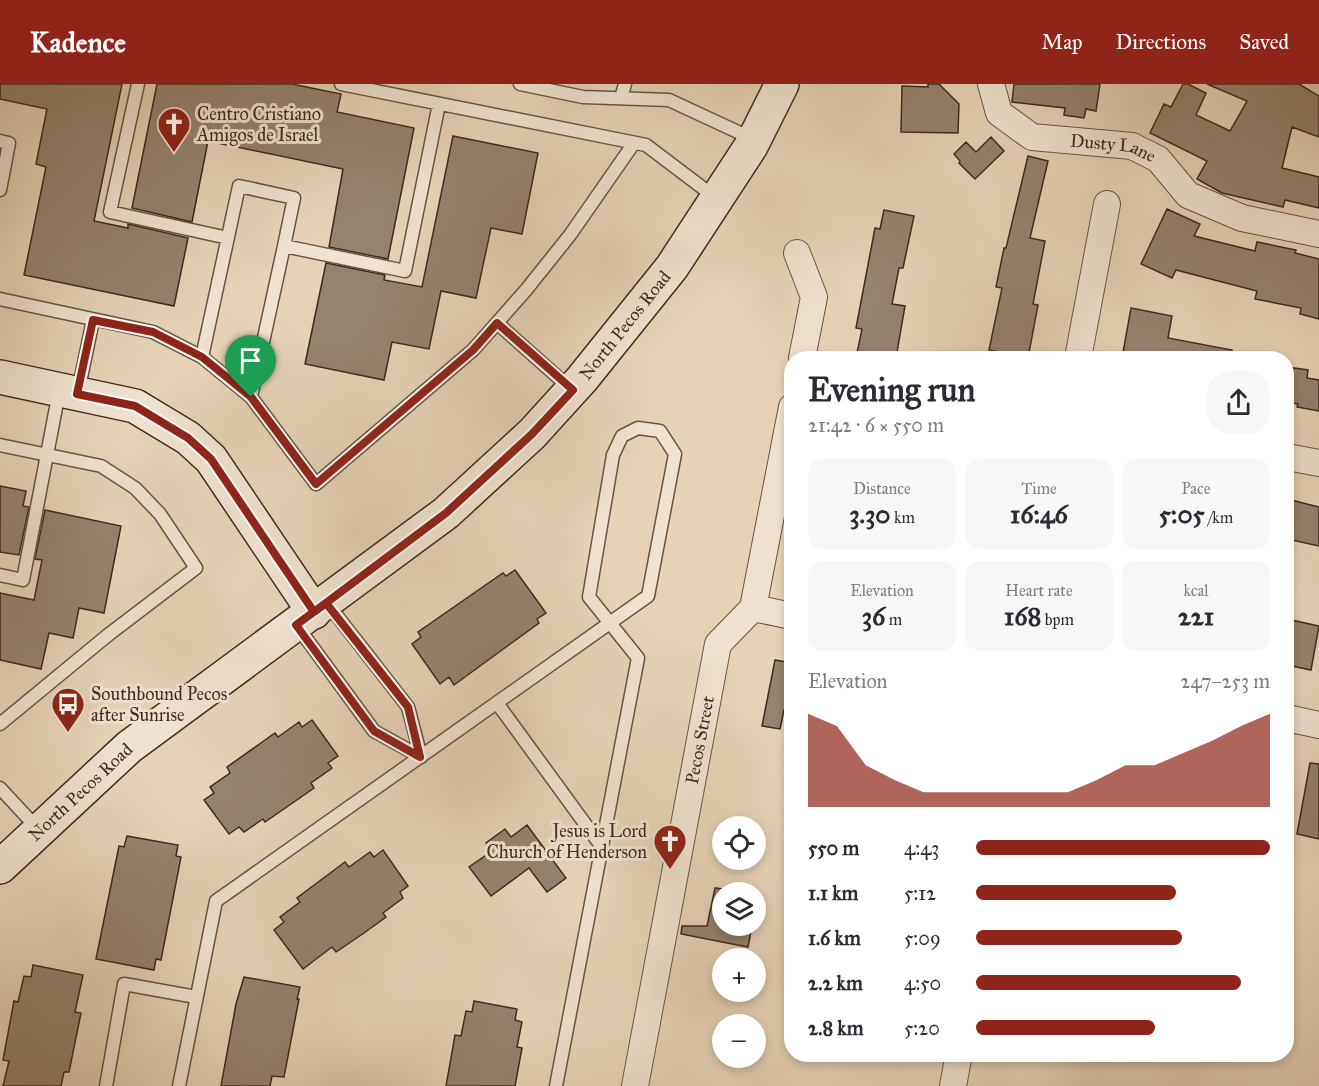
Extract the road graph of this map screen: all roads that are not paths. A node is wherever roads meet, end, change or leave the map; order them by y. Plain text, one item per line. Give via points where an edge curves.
1 (138, 84) edge
2 (341, 84) edge
3 (520, 84) edge
4 (573, 84) edge
5 (625, 84) edge
6 (782, 84) edge
7 (991, 84) edge
8 (583, 97) junction
9 (621, 98) junction
10 (439, 104) junction
11 (754, 140) junction
12 (0, 141) edge
13 (634, 143) junction
14 (0, 190) edge
15 (717, 198) junction
16 (1107, 204) dead end
17 (1319, 234) edge
18 (228, 238) junction
19 (284, 246) junction
20 (797, 253) dead end
21 (0, 300) edge
22 (93, 320) junction
23 (497, 323) junction
24 (802, 351) edge
25 (1079, 351) edge
26 (202, 357) junction
27 (0, 377) edge
28 (573, 390) junction
29 (68, 392) junction
30 (251, 397) junction
31 (0, 445) edge
32 (784, 448) edge
33 (47, 455) junction
34 (1294, 458) edge
35 (1319, 463) edge
36 (0, 575) edge
37 (753, 608) junction
38 (312, 613) junction
39 (784, 614) edge
40 (610, 623) junction
41 (497, 703) junction
42 (6, 712) edge
43 (1294, 720) edge
44 (0, 724) edge
45 (1319, 725) edge
46 (420, 757) junction
47 (0, 788) edge
48 (39, 829) junction
49 (602, 847) junction
50 (0, 867) edge
51 (196, 997) junction
52 (958, 1062) edge
53 (106, 1086) edge
54 (179, 1086) edge
55 (556, 1086) edge
56 (635, 1086) edge
57 (953, 1086) edge

1 - 18 lane via 110,212
2 - 10 lane
3 - 8 lane
4 - 8 lane
5 - 9 lane
6 - 11 main road, North Pecos Road
7 - 17 street, Dusty Lane via 999,113 1032,137 1132,146 1158,159 1188,195 1242,218
8 - 9 lane
9 - 11 lane via 669,100
10 - 13 lane
10 - 19 lane via 405,271
11 - 15 main road, North Pecos Road
12 - 14 lane via 9,143
13 - 15 lane via 646,145
13 - 23 lane via 570,236
15 - 28 main road, North Pecos Road via 672,267
16 - 25 street
18 - 19 lane via 239,186 294,198
18 - 26 lane
19 - 30 lane
20 - 24 street via 813,297
21 - 22 lane
22 - 26 lane via 153,332
22 - 29 lane
23 - 28 lane
23 - 30 lane via 473,350 316,484
26 - 30 lane
27 - 29 main road
28 - 38 main road, North Pecos Road via 532,434 446,513
29 - 33 lane
29 - 38 main road via 135,406 188,438 211,459
31 - 33 lane
32 - 37 street
33 - 36 lane via 23,580
33 - 42 lane via 101,466 135,488 160,514 196,568
34 - 35 street
37 - 39 street
37 - 56 street, Pecos Street via 718,644
38 - 46 lane via 408,707
38 - 46 lane via 374,731
38 - 48 main road, North Pecos Road via 129,747
40 - 40 lane via 648,596 675,454 660,431 638,428 622,436 613,455 590,597
40 - 41 lane
40 - 49 lane via 638,658
41 - 46 lane
41 - 49 lane
42 - 44 lane
43 - 45 street
46 - 51 lane via 216,901
47 - 48 lane
48 - 50 main road, North Pecos Road
49 - 55 lane
51 - 53 lane via 124,984
51 - 54 lane
52 - 57 street

